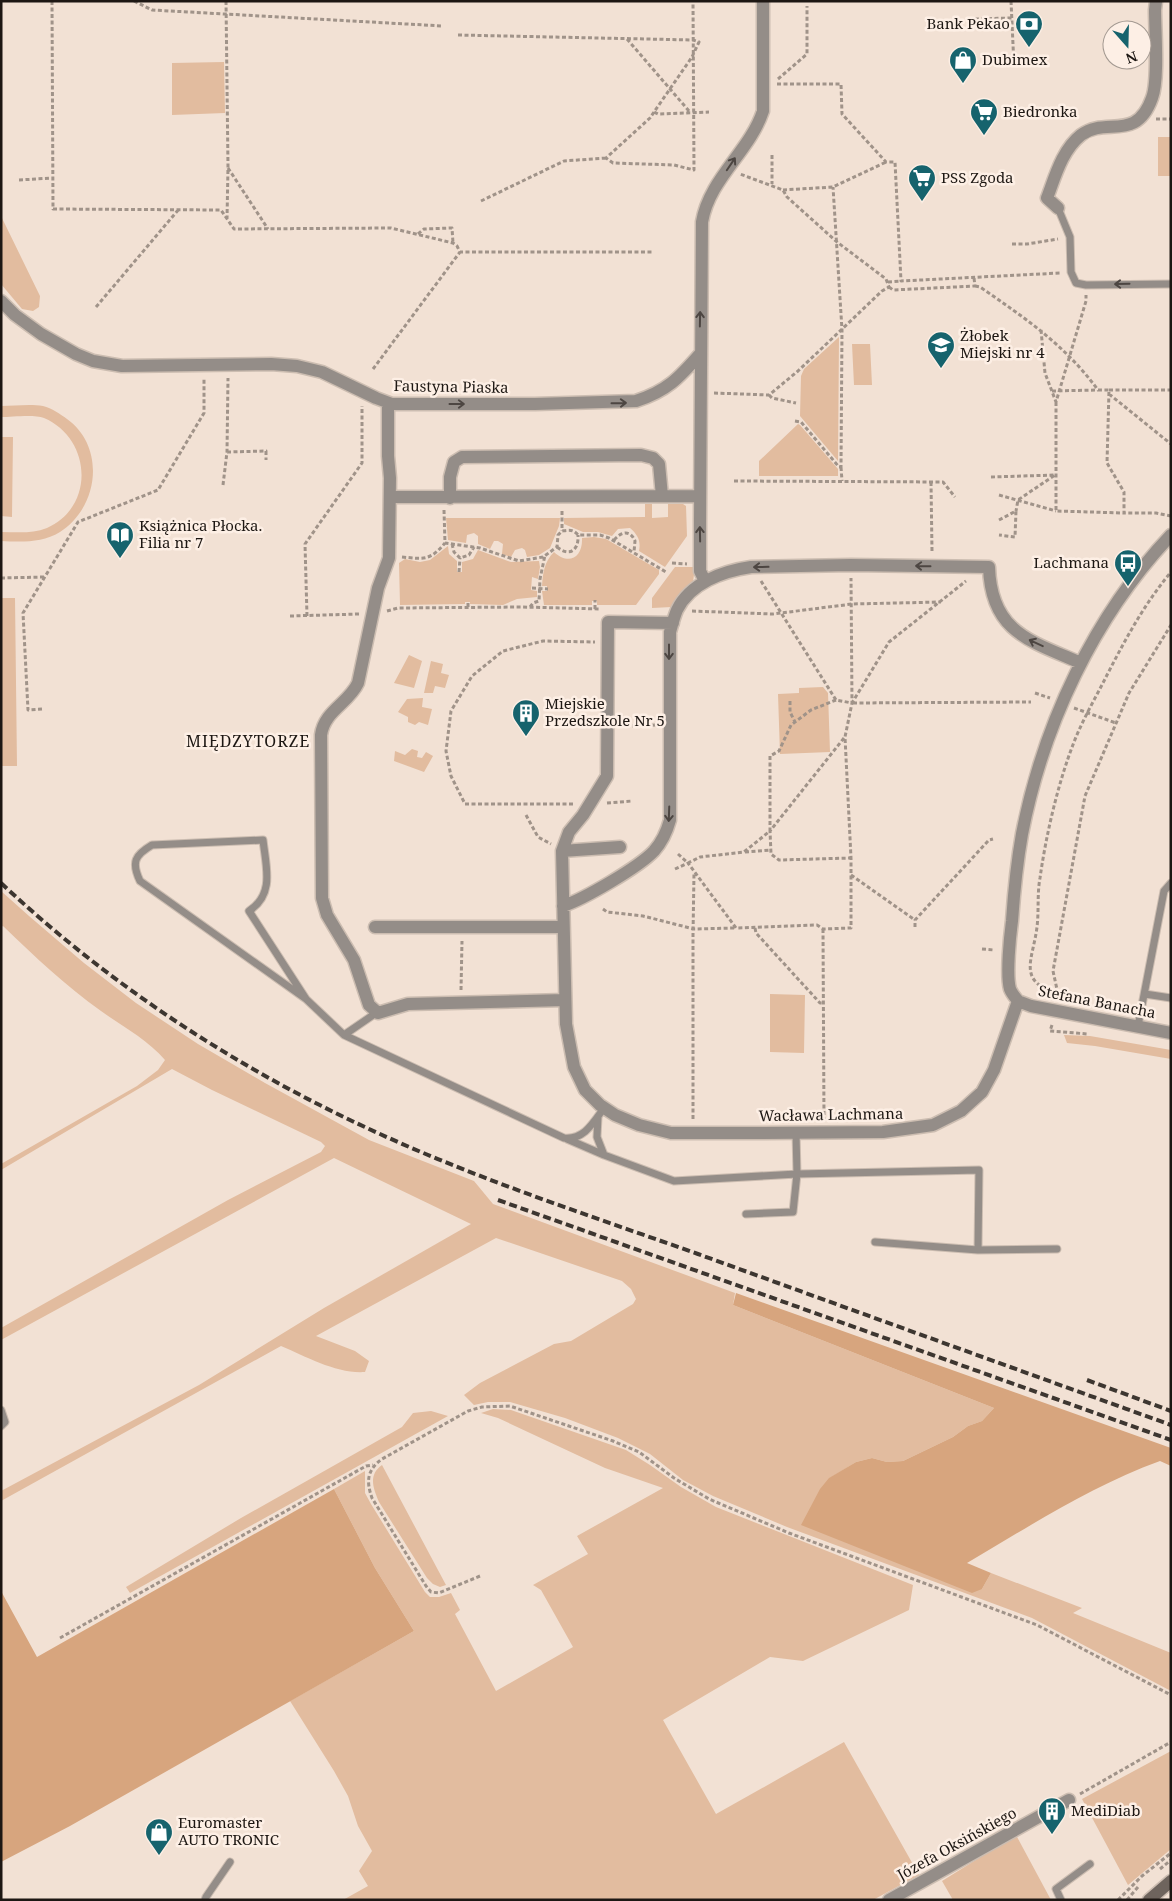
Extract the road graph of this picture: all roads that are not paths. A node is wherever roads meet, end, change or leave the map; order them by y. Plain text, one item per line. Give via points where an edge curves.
1 (763, 1) edge
2 (1156, 1) edge
3 (1058, 208) joint
4 (1171, 284) edge
5 (1, 301) edge
6 (700, 354) junction
7 (388, 403) junction
8 (662, 496) junction
9 (700, 496) junction
10 (390, 497) junction
11 (447, 498) junction
12 (1171, 535) edge
13 (705, 581) junction
14 (674, 617) junction
15 (1081, 663) junction
16 (620, 847) dead end
17 (562, 851) junction
18 (1171, 883) edge
19 (563, 906) junction
20 (375, 927) dead end
21 (563, 927) junction
22 (1145, 994) junction
23 (1171, 998) edge
24 (306, 999) junction
25 (565, 1000) junction
26 (1018, 1002) junction
27 (376, 1012) junction
28 (1138, 1026) junction
29 (1171, 1033) edge
30 (344, 1035) junction
31 (601, 1112) junction
32 (796, 1133) junction
33 (564, 1138) junction
34 (604, 1155) junction
35 (797, 1174) junction
36 (746, 1214) dead end
37 (875, 1242) dead end
38 (1057, 1249) dead end
39 (978, 1250) junction
40 (1, 1410) edge
41 (1, 1426) edge
42 (1069, 1800) road end
43 (230, 1862) dead end
44 (1090, 1864) dead end
45 (1171, 1881) edge
46 (206, 1900) edge
47 (889, 1900) edge
48 (1061, 1900) edge
49 (1149, 1900) edge

6 -> 1 street via 702,222 710,198 757,126 763,111
2 - 3 street via 1155,87 1149,106 1139,120 1119,127 1090,130 1067,150 1047,198
4 -> 3 lane via 1076,283 1071,272 1070,237
5 - 7 street, Faustyna Piaska via 41,334 93,361 122,366 280,364 304,367
7 -> 6 street, Faustyna Piaska via 636,401 669,387
6 - 9 street
7 - 10 street
8 - 9 street
8 - 11 street
8 - 11 street via 659,464 653,458 641,455 462,457 454,462
13 -> 9 street via 700,571
10 - 11 street
10 - 27 street via 388,558 356,686 326,718 322,729 322,898 327,915 354,960 366,998
12 - 15 street via 1128,587
13 - 14 street via 692,591
15 -> 13 street via 1013,629 993,598 989,567 751,567
14 - 17 street via 608,622 607,776 569,832
14 -> 19 street via 669,639 670,820 662,840 640,862 577,901
15 - 26 street via 1062,703 1036,776 1022,835 1009,955 1009,987
16 - 17 street
17 - 19 street, Wacława Lachmana
18 - 22 lane via 1164,891
19 - 21 street, Wacława Lachmana
20 - 21 street
21 - 25 street, Wacława Lachmana
22 - 23 lane
22 - 28 lane
24 - 24 lane via 140,881 136,860 141,851 152,845 263,840 266,892 249,911
24 - 30 lane
25 - 27 street via 408,1004
25 - 31 street, Wacława Lachmana via 568,1039 576,1074
26 - 28 street, Stefana Banacha
26 - 32 street, Wacława Lachmana via 990,1078 978,1097 961,1111 921,1128
27 - 30 lane
28 - 29 street, Stefana Banacha
30 - 33 lane
31 - 32 street, Wacława Lachmana via 671,1133
31 - 33 lane via 581,1136
31 - 34 lane via 597,1136
32 - 35 lane
33 - 34 lane
34 - 35 lane via 674,1181
35 - 36 lane via 793,1212
35 - 39 lane via 979,1170
37 - 39 lane
38 - 39 lane
40 - 41 lane via 5,1422
42 - 47 street, Józefa Oksińskiego
43 - 46 lane
44 - 48 lane via 1056,1889
45 - 49 main road

